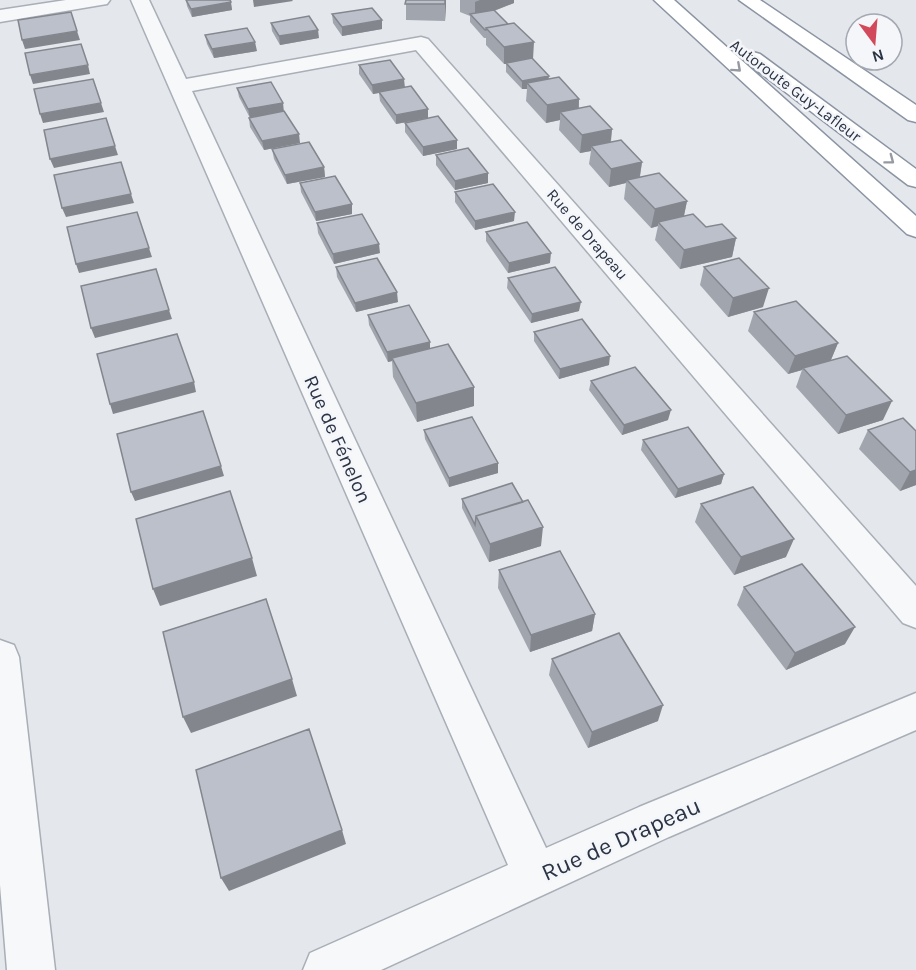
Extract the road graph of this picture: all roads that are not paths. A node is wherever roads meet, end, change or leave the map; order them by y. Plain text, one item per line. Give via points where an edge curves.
1 (101, 0) edge
2 (140, 0) edge
3 (663, 0) edge
4 (675, 0) edge
5 (748, 0) edge
6 (753, 0) edge
7 (0, 16) edge
8 (844, 50) edge
9 (883, 72) edge
10 (907, 85) dead end
11 (178, 87) junction
12 (916, 115) edge
13 (916, 180) edge
14 (916, 230) edge
15 (916, 612) edge
16 (0, 657) edge
17 (3, 705) edge
18 (916, 711) edge
19 (536, 877) junction
20 (31, 970) edge
21 (327, 970) edge

1 - 7 street
2 - 11 street, Rue de Fénelon
3 -> 14 highway
4 -> 13 highway, Autoroute Guy-Lafleur
5 - 12 highway
6 - 8 highway
9 - 10 highway
11 - 15 street, Rue de Drapeau via 421,43
11 - 19 street, Rue de Fénelon
16 - 17 street
17 - 20 street
18 - 19 street, Rue de Drapeau via 654,822
19 - 21 street, Rue de Drapeau

